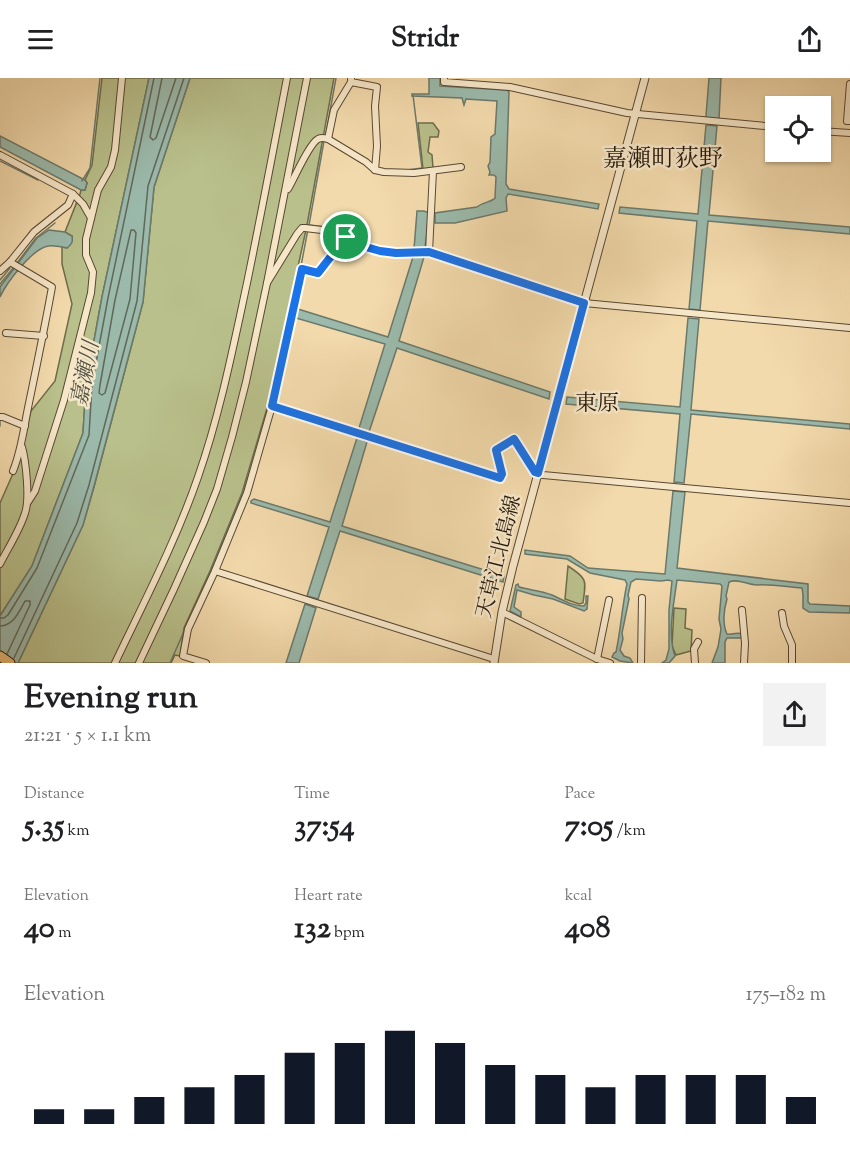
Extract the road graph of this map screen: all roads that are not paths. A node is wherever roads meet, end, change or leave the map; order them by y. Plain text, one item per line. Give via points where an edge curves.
1 (122, 78) edge
2 (286, 78) edge
3 (307, 78) edge
4 (444, 78) edge
5 (645, 78) edge
6 (351, 80) edge
7 (850, 84) edge
8 (635, 114) junction
9 (850, 121) edge
10 (765, 125) edge
11 (831, 131) edge
12 (850, 133) edge
13 (325, 139) junction
14 (0, 155) edge
15 (461, 167) dead end
16 (375, 170) junction
17 (433, 171) junction
18 (285, 193) junction
19 (74, 194) junction
20 (91, 218) junction
21 (346, 237) junction
22 (429, 252) junction
23 (12, 263) junction
24 (0, 271) edge
25 (267, 283) junction
26 (584, 303) junction
27 (850, 328) edge
28 (6, 333) dead end
29 (44, 336) junction
30 (272, 406) junction
31 (0, 417) edge
32 (25, 426) junction
33 (22, 444) junction
34 (13, 471) dead end
35 (538, 473) junction
36 (28, 502) junction
37 (850, 503) edge
38 (0, 564) edge
39 (215, 571) junction
40 (642, 598) dead end
41 (609, 600) dead end
42 (742, 610) dead end
43 (502, 612) junction
44 (782, 613) dead end
45 (699, 642) dead end
46 (0, 656) edge
47 (597, 658) junction
48 (494, 661) edge
49 (10, 663) edge
50 (115, 663) edge
51 (139, 663) edge
52 (206, 663) edge
53 (610, 663) edge
54 (641, 663) edge
55 (695, 663) edge
56 (744, 663) edge
57 (792, 663) edge

1 - 20 street via 115,150
2 - 50 street via 232,354 214,425 180,524
3 - 18 street
4 - 8 street via 444,82 510,87
5 - 8 street, 天草江北島線
6 - 13 street via 334,110
6 - 16 street via 377,87
7 - 9 street
8 - 10 street
8 - 26 street, 天草江北島線
11 - 12 street
13 - 16 street
13 - 18 street via 313,145
14 - 19 street
15 - 17 street
16 - 17 street via 394,174
17 - 22 street
18 - 25 street
19 - 20 street
19 - 23 street via 68,205 34,232
20 - 36 street via 86,255 93,272 91,293 64,400
21 - 22 street via 380,251
21 - 25 street via 302,228
21 - 30 street via 318,273 302,269
22 - 26 street
23 - 24 street
23 - 29 street via 52,287
25 - 51 street via 217,489
26 - 27 street
26 - 35 street, 天草江北島線
28 - 29 street
29 - 32 street
30 - 35 street via 500,478 496,450 514,439
30 - 39 street via 246,493
31 - 32 street
32 - 33 street
33 - 34 street
33 - 36 street
35 - 37 street
35 - 43 street, 天草江北島線
36 - 38 street
39 - 48 street
39 - 52 street via 188,629 183,656
40 - 54 street
41 - 47 street
42 - 56 street
43 - 47 street
43 - 48 street, 天草江北島線
44 - 57 street via 792,645
45 - 55 street via 694,649
46 - 49 highway
47 - 53 street

